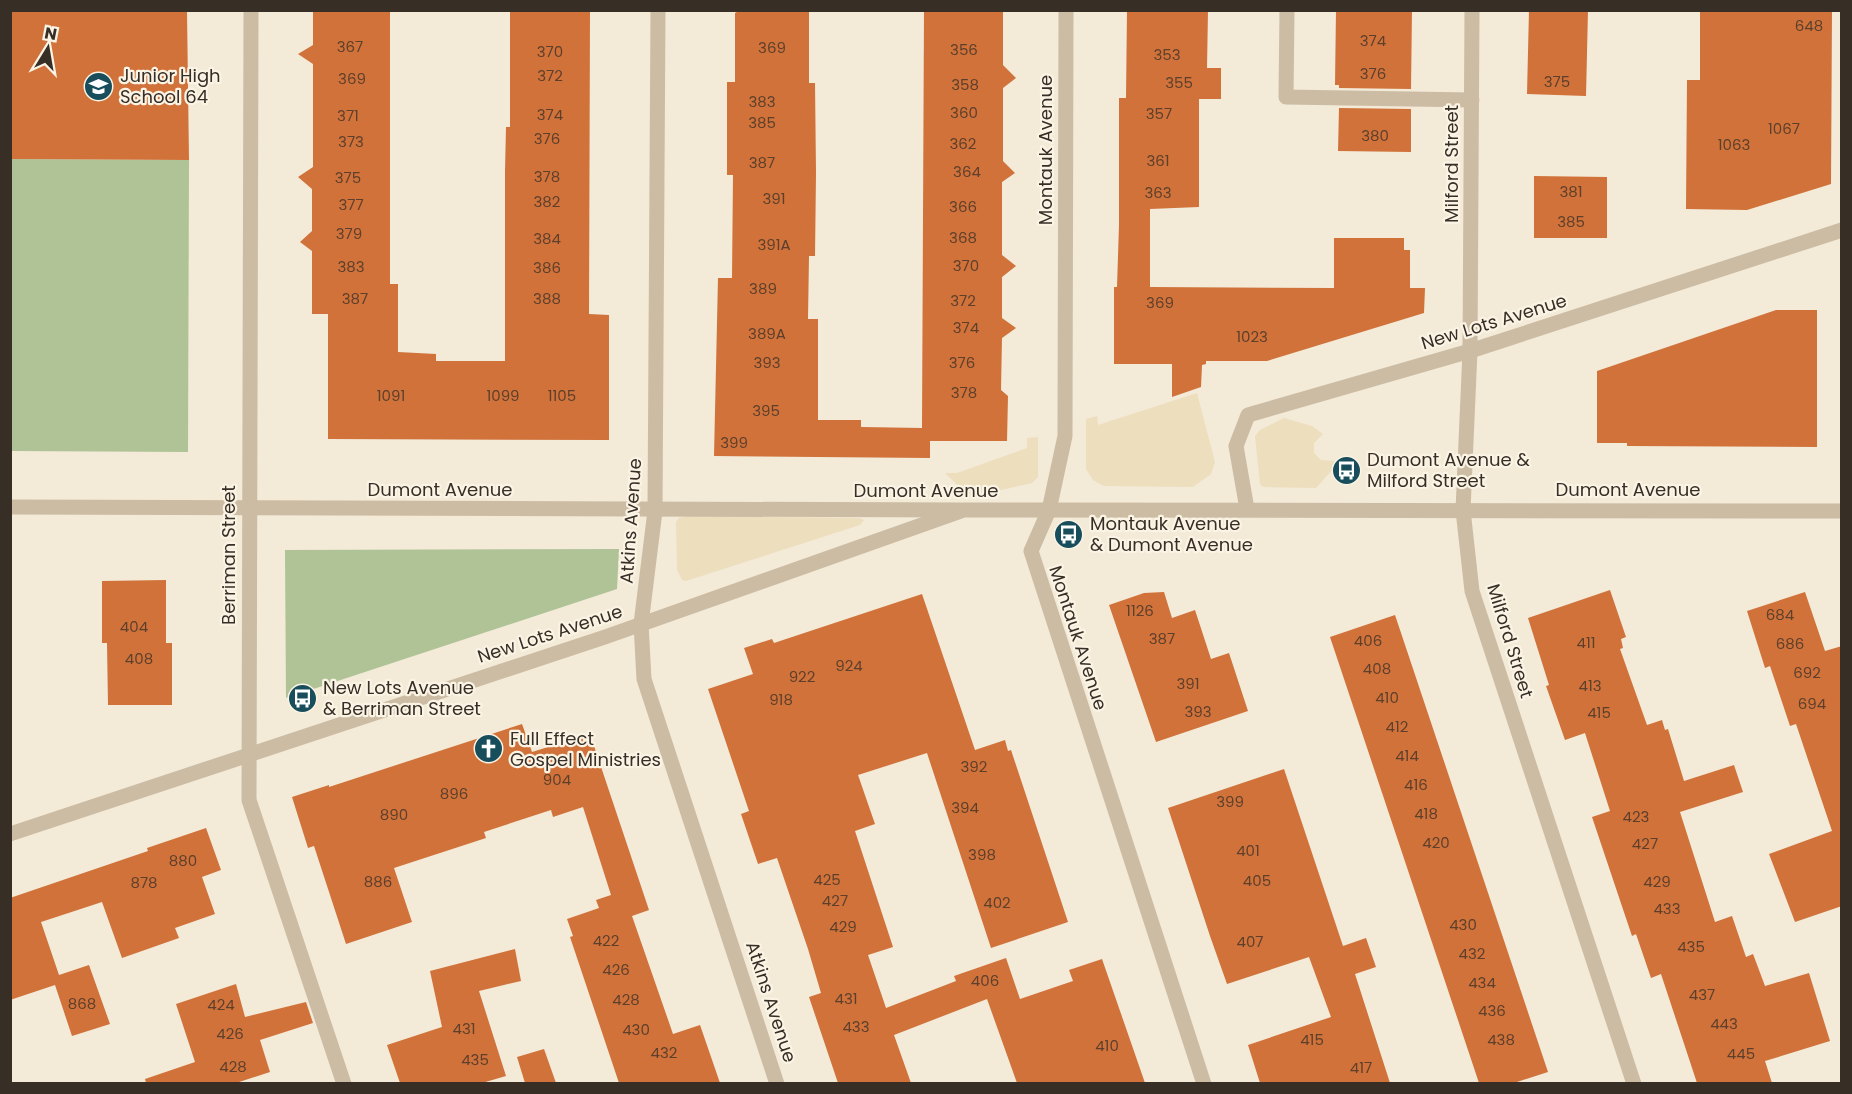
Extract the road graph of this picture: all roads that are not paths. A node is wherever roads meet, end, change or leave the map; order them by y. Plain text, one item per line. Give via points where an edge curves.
1 (251, 10) edge
2 (658, 10) edge
3 (1066, 10) edge
4 (1287, 10) edge
5 (1472, 10) edge
6 (1472, 100) junction
7 (1842, 230) edge
8 (1470, 351) junction
9 (10, 507) edge
10 (248, 509) junction
11 (1247, 509) junction
12 (964, 510) junction
13 (1049, 510) junction
14 (1463, 510) junction
15 (655, 511) junction
16 (1842, 511) edge
17 (641, 624) junction
18 (250, 753) junction
19 (10, 834) edge
20 (344, 1083) edge
21 (777, 1083) edge
22 (1204, 1083) edge
23 (1634, 1083) edge

1 - 10 street, Berriman Street
2 - 15 street, Atkins Avenue
3 - 13 street, Montauk Avenue via 1065,436
4 - 6 street via 1286,97
5 - 6 street, Milford Street
6 - 8 street, Milford Street
7 - 8 street, New Lots Avenue
8 - 11 street, New Lots Avenue via 1248,415 1236,446
8 - 14 street, Milford Street
9 - 10 street, Dumont Avenue
10 - 15 street, Dumont Avenue
10 - 18 street, Berriman Street
11 - 13 street, Dumont Avenue
11 - 14 street, Dumont Avenue
12 - 13 street, Dumont Avenue
12 - 15 street, Dumont Avenue
12 - 17 street, New Lots Avenue
13 - 22 street, Montauk Avenue via 1030,552 1037,578
14 - 16 street, Dumont Avenue
14 - 23 street, Milford Street via 1472,591
15 - 17 street, Atkins Avenue
17 - 18 street, New Lots Avenue
17 - 21 street, Atkins Avenue via 644,680
18 - 19 street, New Lots Avenue
18 - 20 street, Berriman Street via 249,800

